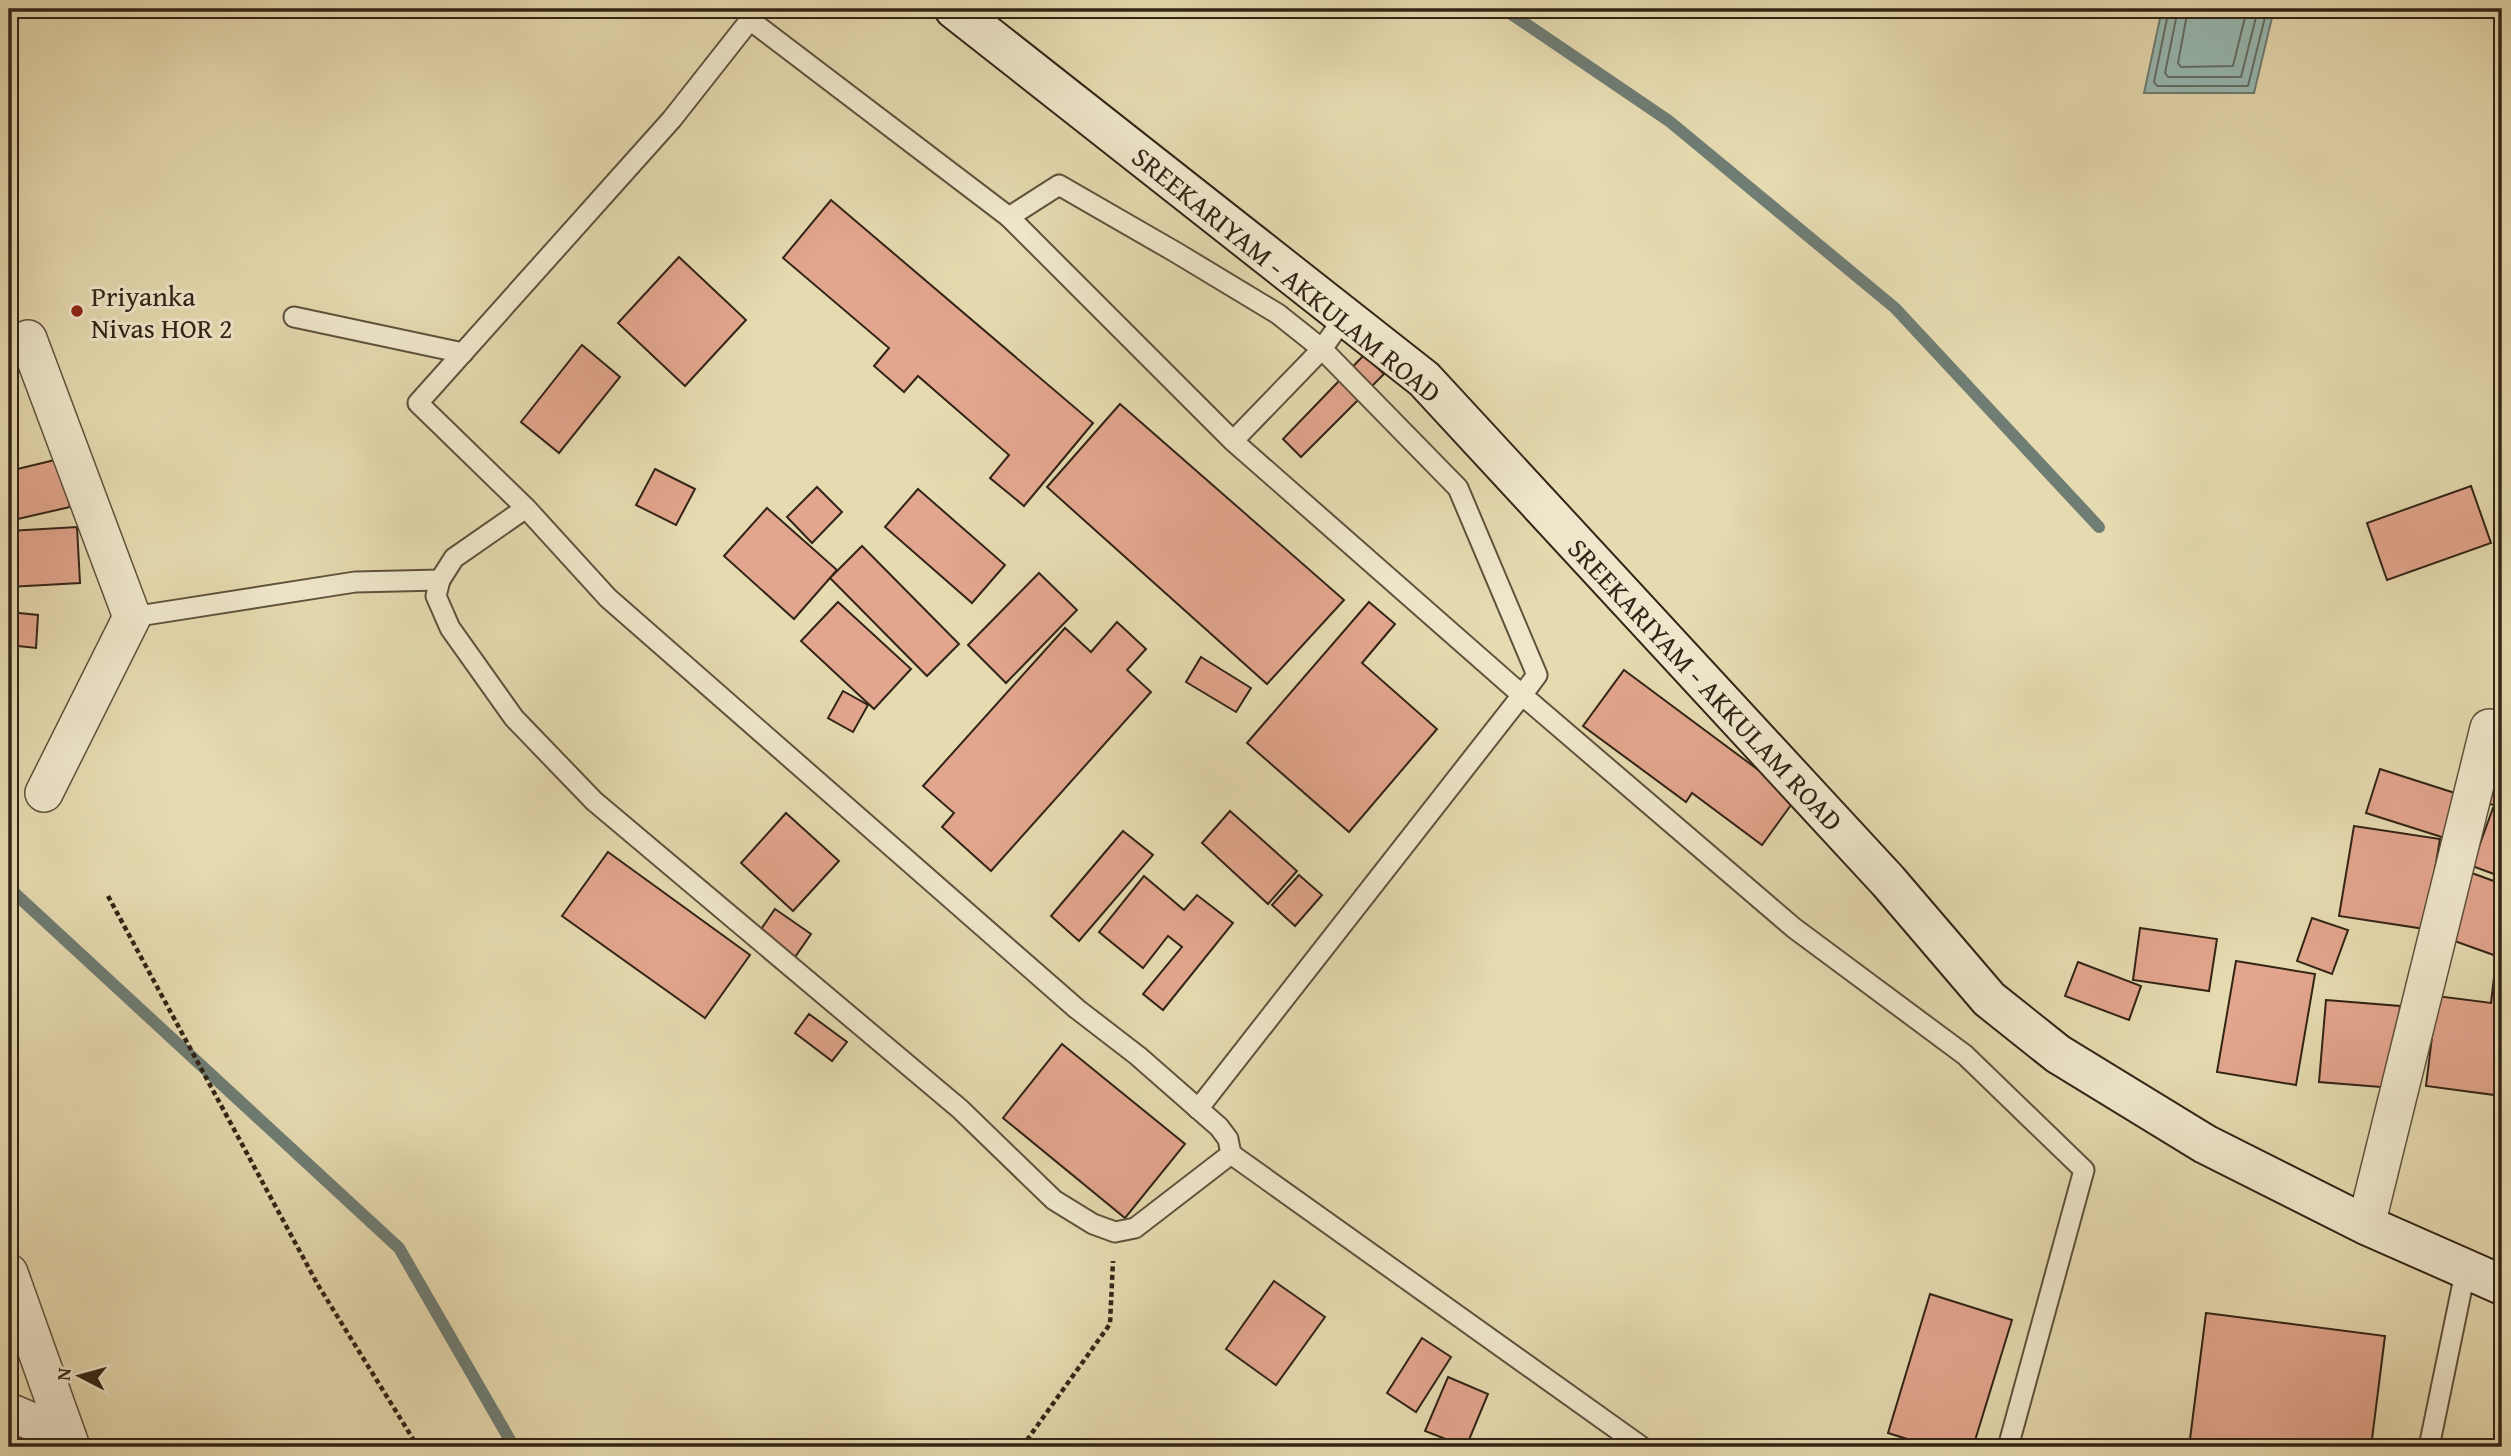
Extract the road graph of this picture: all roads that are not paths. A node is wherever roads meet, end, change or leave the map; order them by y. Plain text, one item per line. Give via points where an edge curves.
1 (954, 9) edge
2 (744, 14) edge
3 (1009, 218) junction
4 (1346, 315) junction
5 (294, 317) dead end
6 (28, 339) dead end
7 (1322, 349) junction
8 (463, 353) junction
9 (1233, 441) junction
10 (526, 508) junction
11 (440, 580) junction
12 (132, 617) junction
13 (1522, 695) junction
14 (2489, 728) dead end
15 (44, 793) dead end
16 (1198, 1110) junction
17 (1231, 1154) junction
18 (2366, 1225) junction
19 (2466, 1268) junction
20 (9, 1273) edge
21 (2502, 1285) edge
22 (9, 1412) edge
23 (69, 1442) edge
24 (1642, 1447) edge
25 (2008, 1447) edge
26 (2430, 1447) edge

1 - 4 main road, SREEKARIYAM - AKKULAM ROAD
2 - 3 lane
2 - 8 lane via 672,119
3 - 7 lane via 1059,185 1278,314
3 - 9 lane
4 - 7 lane
4 - 18 main road, SREEKARIYAM - AKKULAM ROAD via 1424,379 1888,881 1989,999 2058,1054 2205,1144
5 - 8 lane
6 - 12 street
7 - 9 lane
7 - 13 lane via 1458,488 1537,675
8 - 10 lane via 418,403
9 - 13 lane
10 - 11 lane via 454,558
10 - 16 lane via 608,598
11 - 12 lane via 355,582
11 - 17 lane via 436,596 466,652 514,718 594,801 960,1109 1054,1200 1115,1233 1135,1228
12 - 15 street
13 - 16 lane
13 - 25 lane via 1794,928 1965,1055 2084,1170
14 - 18 street
16 - 17 lane via 1219,1127
17 - 24 lane
18 - 19 main road, SREEKARIYAM - AKKULAM ROAD
19 - 21 main road, SREEKARIYAM - AKKULAM ROAD
19 - 26 lane
20 - 23 street
22 - 23 street

